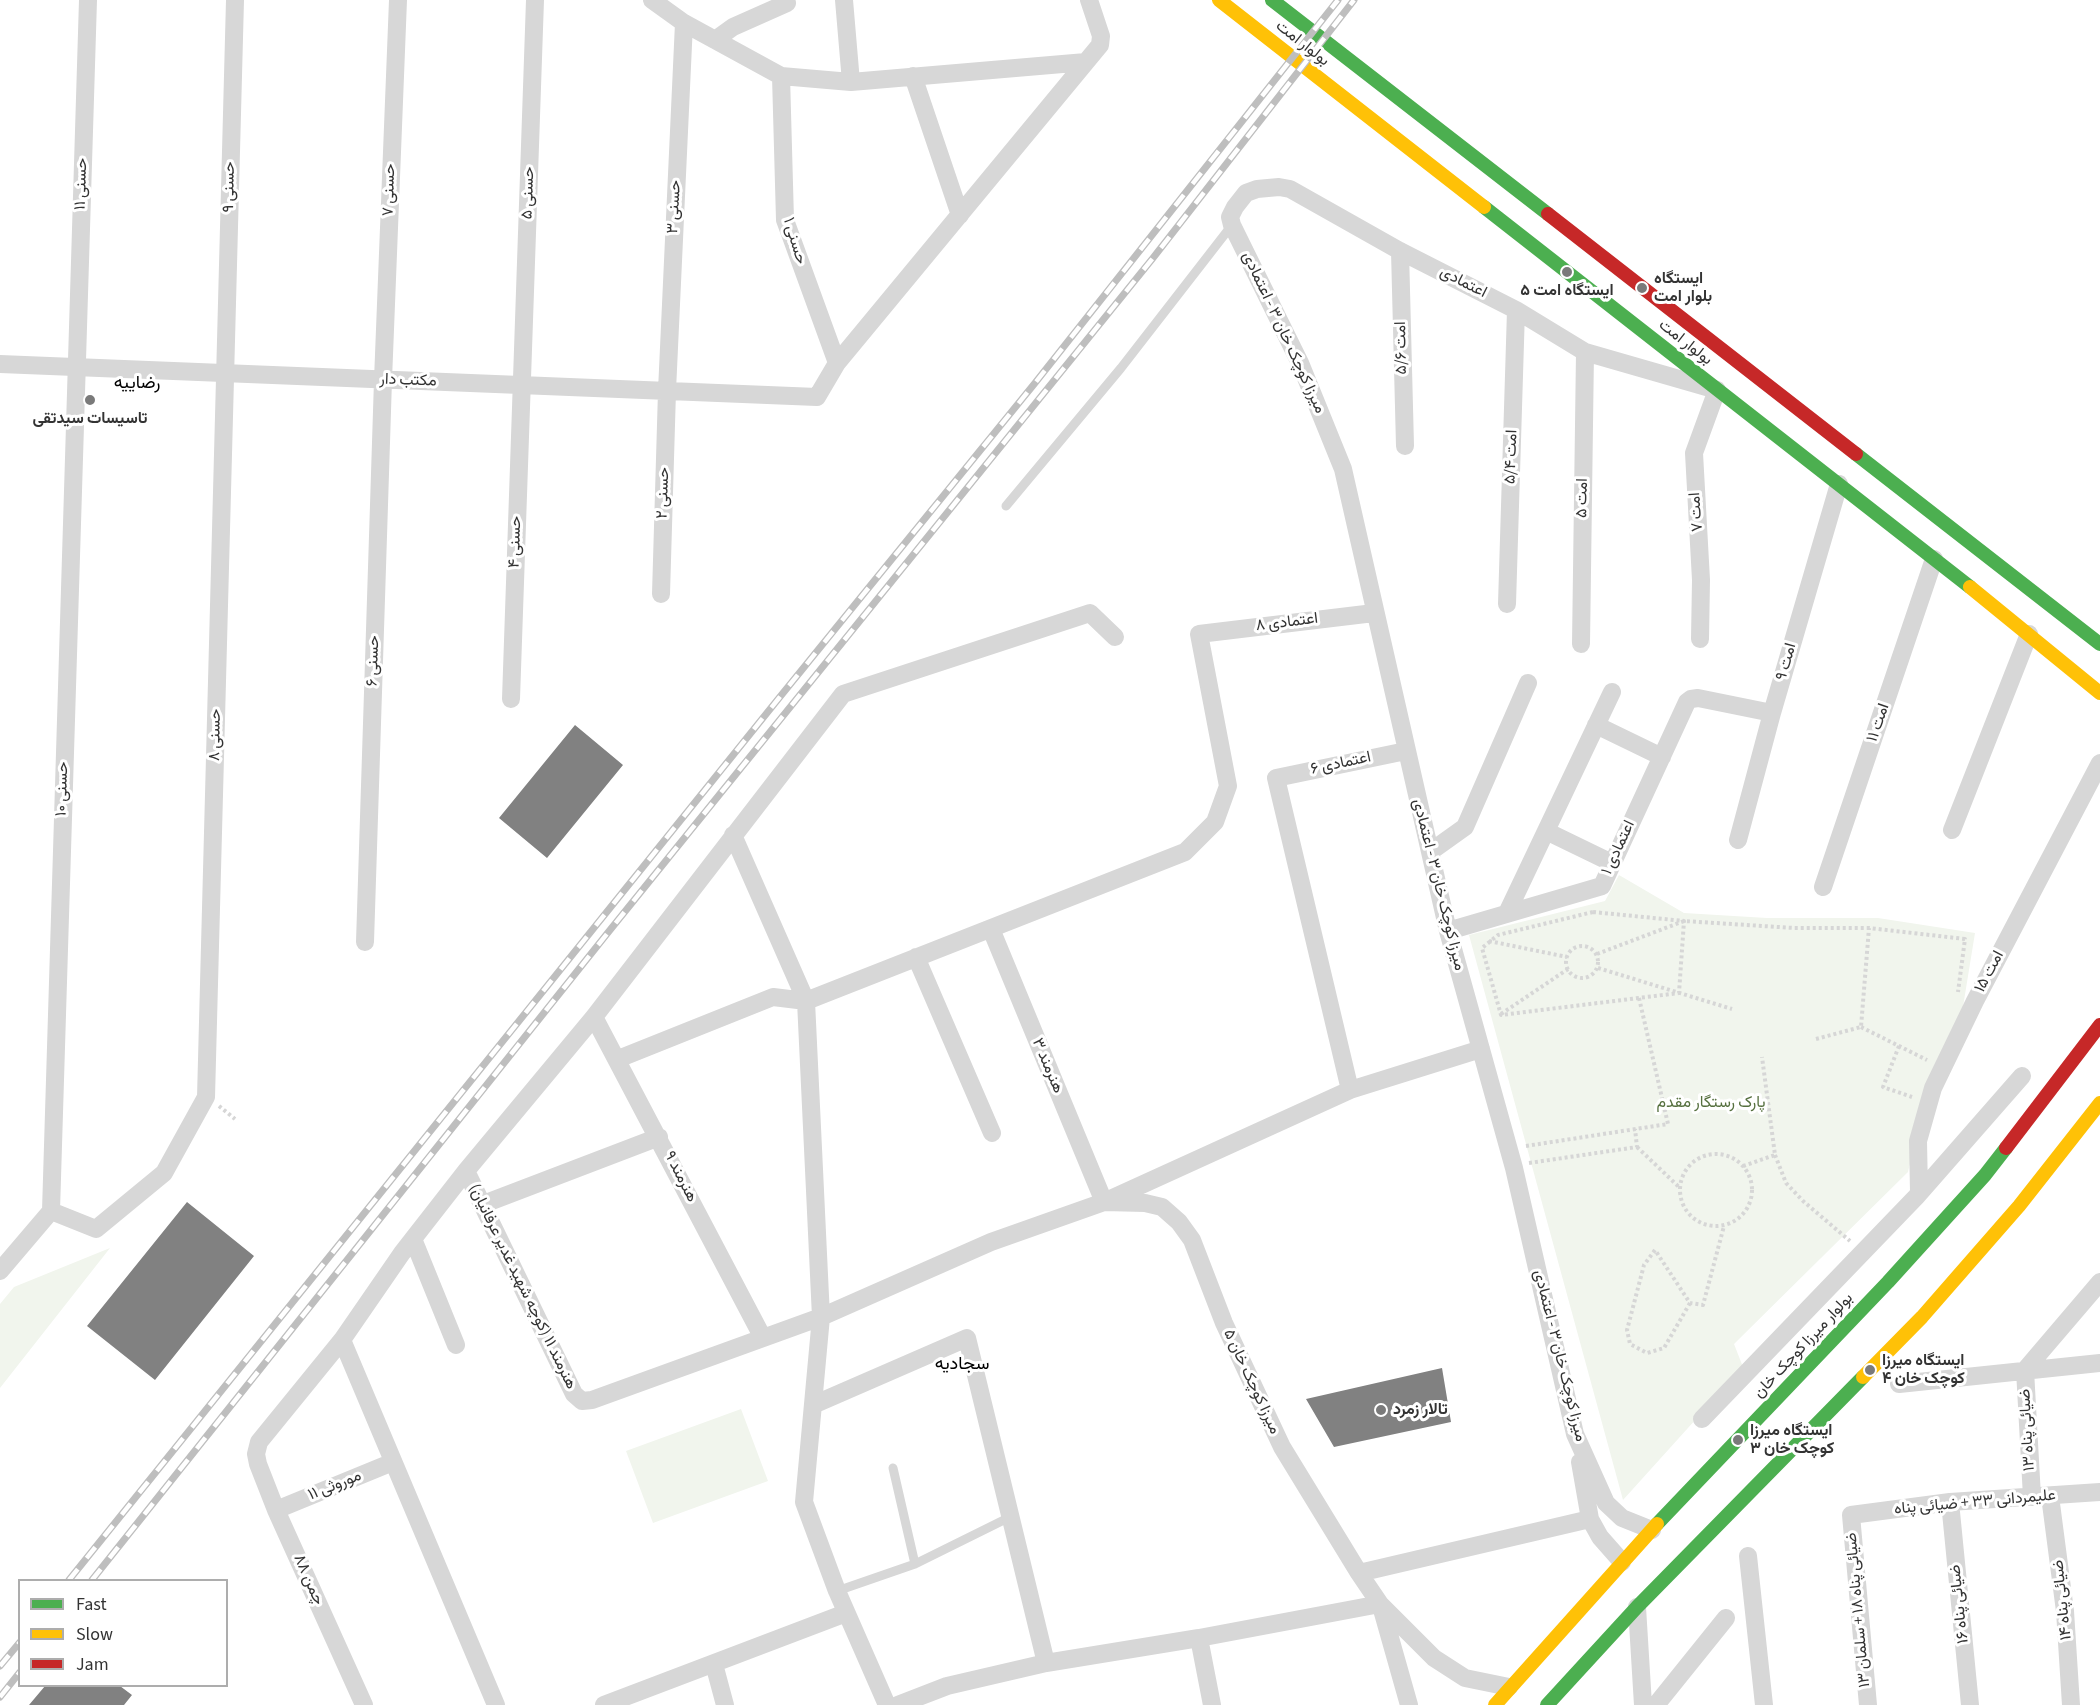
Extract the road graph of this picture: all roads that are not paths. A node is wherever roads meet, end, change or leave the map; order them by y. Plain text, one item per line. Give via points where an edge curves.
1 (88, 0) edge
2 (235, 0) edge
3 (398, 0) edge
4 (535, 0) edge
5 (652, 0) edge
6 (844, 0) edge
7 (1089, 0) edge
8 (1219, 0) edge
9 (1272, 0) edge
10 (787, 3) dead end
11 (684, 23) junction
12 (715, 40) junction
13 (1086, 62) junction
14 (781, 76) junction
15 (913, 76) junction
16 (851, 82) junction
17 (960, 215) junction
18 (1232, 225) junction
19 (1400, 251) junction
20 (1516, 310) junction
21 (1585, 352) junction
22 (837, 363) junction
23 (0, 364) edge
24 (76, 367) junction
25 (225, 374) junction
26 (383, 380) junction
27 (522, 385) junction
28 (1718, 390) junction
29 (667, 391) junction
30 (1405, 446) dead end
31 (1839, 484) junction
32 (1006, 506) dead end
33 (1934, 559) junction
34 (661, 594) dead end
35 (2034, 594) junction
36 (1507, 604) dead end
37 (1374, 613) junction
38 (2100, 626) edge
39 (2029, 634) junction
40 (1115, 638) dead end
41 (1700, 639) dead end
42 (1581, 644) dead end
43 (2100, 644) edge
44 (1528, 683) dead end
45 (1612, 692) dead end
46 (2100, 693) edge
47 (511, 699) dead end
48 (1772, 712) junction
49 (1596, 725) junction
50 (1406, 751) junction
51 (1662, 757) junction
52 (2100, 763) edge
53 (1952, 830) dead end
54 (1546, 831) junction
55 (733, 836) junction
56 (1738, 840) dead end
57 (1430, 852) junction
58 (1612, 863) junction
59 (1823, 887) dead end
60 (1507, 913) junction
61 (991, 929) junction
62 (1448, 931) junction
63 (365, 942) dead end
64 (916, 957) junction
65 (806, 1001) junction
66 (594, 1017) junction
67 (2100, 1025) edge
68 (1480, 1049) junction
69 (618, 1059) junction
70 (2022, 1076) dead end
71 (1350, 1090) junction
72 (2100, 1103) edge
73 (992, 1133) dead end
74 (659, 1137) junction
75 (465, 1171) junction
76 (1919, 1192) junction
77 (1104, 1202) junction
78 (481, 1205) junction
79 (51, 1211) junction
80 (413, 1239) junction
81 (0, 1271) edge
82 (2100, 1282) edge
83 (821, 1317) junction
84 (763, 1338) junction
85 (342, 1340) junction
86 (456, 1345) dead end
87 (2100, 1363) edge
88 (2025, 1370) junction
89 (1899, 1384) dead end
90 (813, 1405) junction
91 (1702, 1419) dead end
92 (1575, 1434) junction
93 (393, 1462) junction
94 (892, 1468) dead end
95 (2100, 1492) edge
96 (2050, 1496) junction
97 (2032, 1497) junction
98 (1950, 1503) junction
99 (276, 1510) junction
100 (1851, 1515) joint
101 (1010, 1517) junction
102 (1590, 1519) junction
103 (1652, 1530) junction
104 (1748, 1556) dead end
105 (1622, 1562) junction
106 (915, 1564) junction
107 (1359, 1573) junction
108 (837, 1591) junction
109 (1380, 1604) junction
110 (1637, 1607) junction
111 (846, 1613) junction
112 (1726, 1618) dead end
113 (1199, 1638) junction
114 (1046, 1663) junction
115 (714, 1664) junction
116 (1509, 1687) junction
117 (626, 1702) edge
118 (364, 1705) edge
119 (496, 1705) edge
120 (604, 1705) edge
121 (724, 1705) edge
122 (887, 1705) edge
123 (898, 1705) edge
124 (1212, 1705) edge
125 (1409, 1705) edge
126 (1495, 1705) edge
127 (1547, 1705) edge
128 (1643, 1705) edge
129 (1656, 1705) edge
130 (1764, 1705) edge
131 (1868, 1705) edge
132 (1970, 1705) edge
133 (2071, 1705) edge

1 - 24 street, حسنی ۱۱
2 - 25 street, حسنی ۹
3 - 26 street, حسنی ۷
4 - 27 street, حسنی ۵
5 - 11 street
6 - 16 street
7 - 13 street via 1101,42
8 - 28 main road, بولوار امت
9 - 35 main road, بولوار امت
10 - 12 street via 733,27
11 - 12 street
11 - 29 street, حسنی ۳
12 - 14 street
13 - 15 street
13 - 17 street
14 - 16 street
14 - 22 street, حسنی ۱ via 785,220
15 - 16 street
15 - 17 street
17 - 22 street
18 - 19 street, اعتمادی via 1230,217 1246,193 1279,187 1290,189
18 - 32 lane via 1121,368
18 - 37 street, میرزا کوچک خان ۳ - اعتمادی via 1300,363 1343,469
19 - 20 street, اعتمادی
19 - 30 street, امت ۵/۶
20 - 21 street, اعتمادی
20 - 36 street, امت ۵/۴
21 - 28 street, اعتمادی
21 - 42 street, امت ۵
22 - 29 street, مکتب دار via 817,397
23 - 24 street, مکتب دار
24 - 25 street, مکتب دار
24 - 79 street, حسنی ۱۰
25 - 26 street, مکتب دار
25 - 79 street, حسنی ۸ via 206,1097 164,1173 96,1229
26 - 27 street, مکتب دار
26 - 63 street, حسنی ۶
27 - 29 street, مکتب دار
27 - 47 street, حسنی ۴
28 - 31 main road, بولوار امت
28 - 41 street, امت ۷ via 1694,453
29 - 34 street, حسنی ۲
31 - 33 main road, بولوار امت
31 - 48 street, امت ۹
33 - 39 main road, بولوار امت
33 - 59 street, امت ۱۱
35 - 38 main road
35 - 43 main road, بولوار امت
37 - 50 street, میرزا کوچک خان ۳ - اعتمادی
37 - 61 street, اعتمادی ۸ via 1199,634 1228,786 1215,822 1185,852
39 - 46 main road, بولوار امت
39 - 53 street
40 - 55 street via 1090,613 843,694
44 - 57 street via 1465,827
45 - 49 street
48 - 51 street, اعتمادی ۱ via 1691,699
48 - 56 street, امت ۹
49 - 51 street
49 - 54 street
50 - 57 street, میرزا کوچک خان ۳ - اعتمادی
50 - 71 street, اعتمادی ۶ via 1276,778
51 - 58 street, اعتمادی ۱
52 - 76 street, امت ۱۵ via 1933,1088 1918,1141
54 - 58 street
54 - 60 street
55 - 65 street
55 - 66 street
57 - 62 street, میرزا کوچک خان ۳ - اعتمادی
58 - 60 street, اعتمادی ۱ via 1602,886
60 - 62 street, اعتمادی ۱
61 - 64 street
61 - 77 street, هنرمند ۳
62 - 68 street, میرزا کوچک خان ۳ - اعتمادی
64 - 65 street
64 - 73 street
65 - 69 street via 773,997
65 - 83 street
66 - 69 street, هنرمند ۹
66 - 75 street
67 - 103 main road, بولوار میرزا کوچک خان via 1985,1175
68 - 71 street
68 - 92 street, میرزا کوچک خان ۳ - اعتمادی via 1511,1160
69 - 74 street, هنرمند ۹
70 - 76 street
71 - 77 street
72 - 110 main road via 2019,1206 1922,1317
74 - 78 street
74 - 84 street, هنرمند ۹
75 - 78 street, هنرمند ۱۱ (کوچه شهید غدیر عرفانیان)
75 - 80 street
76 - 91 street
77 - 83 street via 991,1242
77 - 107 street, میرزا کوچک خان ۵ via 1162,1207 1179,1222 1191,1240 1224,1323 1282,1447
78 - 84 street, هنرمند ۱۱ (کوچه شهید غدیر عرفانیان) via 574,1394 582,1401
79 - 81 street
80 - 85 street
80 - 86 street
82 - 88 street, ضیائی پناه ۱۳
83 - 84 street
83 - 90 street
85 - 93 street
85 - 99 street, چمن ۸۸ via 260,1442 256,1455
87 - 88 street
88 - 89 street
88 - 97 street, ضیائی پناه ۱۳
90 - 101 street via 967,1338
90 - 108 street via 804,1502
92 - 102 street
92 - 103 street, میرزا کوچک خان ۳ - اعتمادی via 1606,1503 1622,1518
93 - 99 street, موروثی ۱۱
93 - 119 street
94 - 106 lane
95 - 96 street, علیمردانی ۳۳ + ضیائی پناه
96 - 97 street, علیمردانی ۳۳ + ضیائی پناه
96 - 133 street, ضیائی پناه ۱۴ via 2065,1611
97 - 98 street, علیمردانی ۳۳ + ضیائی پناه
98 - 100 street, علیمردانی ۳۳ + ضیائی پناه
98 - 132 street, ضیائی پناه ۱۶
99 - 118 street, چمن ۸۸
100 - 131 street, ضیائی پناه ۱۸ + سلمان ۱۳
101 - 106 lane
101 - 114 street
102 - 105 street
102 - 107 street
103 - 105 main road, بولوار میرزا کوچک خان
104 - 130 street
105 - 116 main road, بولوار میرزا کوچک خان
106 - 108 lane
107 - 109 street, میرزا کوچک خان ۵
108 - 111 street
109 - 113 street
109 - 116 street, میرزا کوچک خان ۵ via 1434,1658 1466,1678
109 - 125 street, میرزا کوچک خان ۵
110 - 127 main road
110 - 128 street
111 - 115 street
111 - 122 street
112 - 129 street
113 - 114 street
113 - 124 street
114 - 123 street via 947,1686
115 - 117 street
115 - 121 street
116 - 126 main road, بولوار میرزا کوچک خان
117 - 120 street

